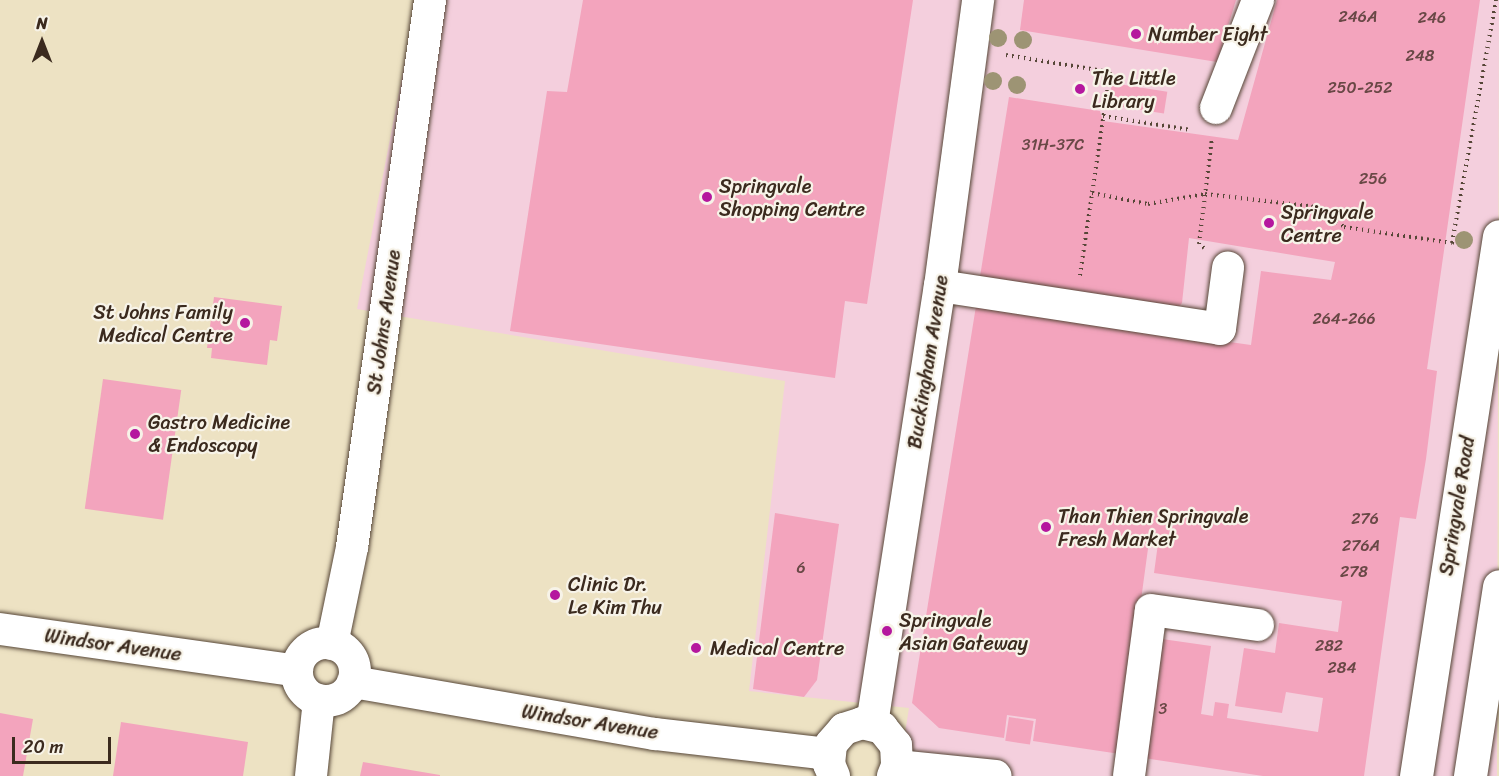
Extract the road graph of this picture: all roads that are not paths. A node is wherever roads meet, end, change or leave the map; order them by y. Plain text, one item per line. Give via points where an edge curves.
1 (430, 0) edge
2 (978, 0) edge
3 (1258, 0) edge
4 (1212, 128) road end
5 (1499, 236) edge
6 (1228, 268) road end
7 (940, 286) junction
8 (1499, 586) edge
9 (1258, 625) dead end
10 (0, 629) edge
11 (333, 644) junction
12 (297, 671) junction
13 (353, 682) junction
14 (319, 700) junction
15 (872, 724) junction
16 (831, 765) edge
17 (895, 771) edge
18 (311, 776) edge
19 (995, 776) edge
20 (1128, 776) edge
21 (1416, 776) edge
22 (1470, 776) edge

1 - 11 street, St Johns Avenue via 352,547
2 - 7 street, Buckingham Avenue
3 - 4 street
5 - 21 highway, Springvale Road
6 - 7 street via 1220,329
7 - 15 street, Buckingham Avenue
8 - 22 highway
9 - 20 street via 1151,610
10 - 12 street, Windsor Avenue
11 - 12 street via 308,649
11 - 13 street via 349,654 354,663
12 - 14 street via 303,690
13 - 14 street via 339,698
13 - 16 street, Windsor Avenue
14 - 18 street
15 - 16 street via 844,729
15 - 17 street via 882,728 896,745
17 - 19 street

